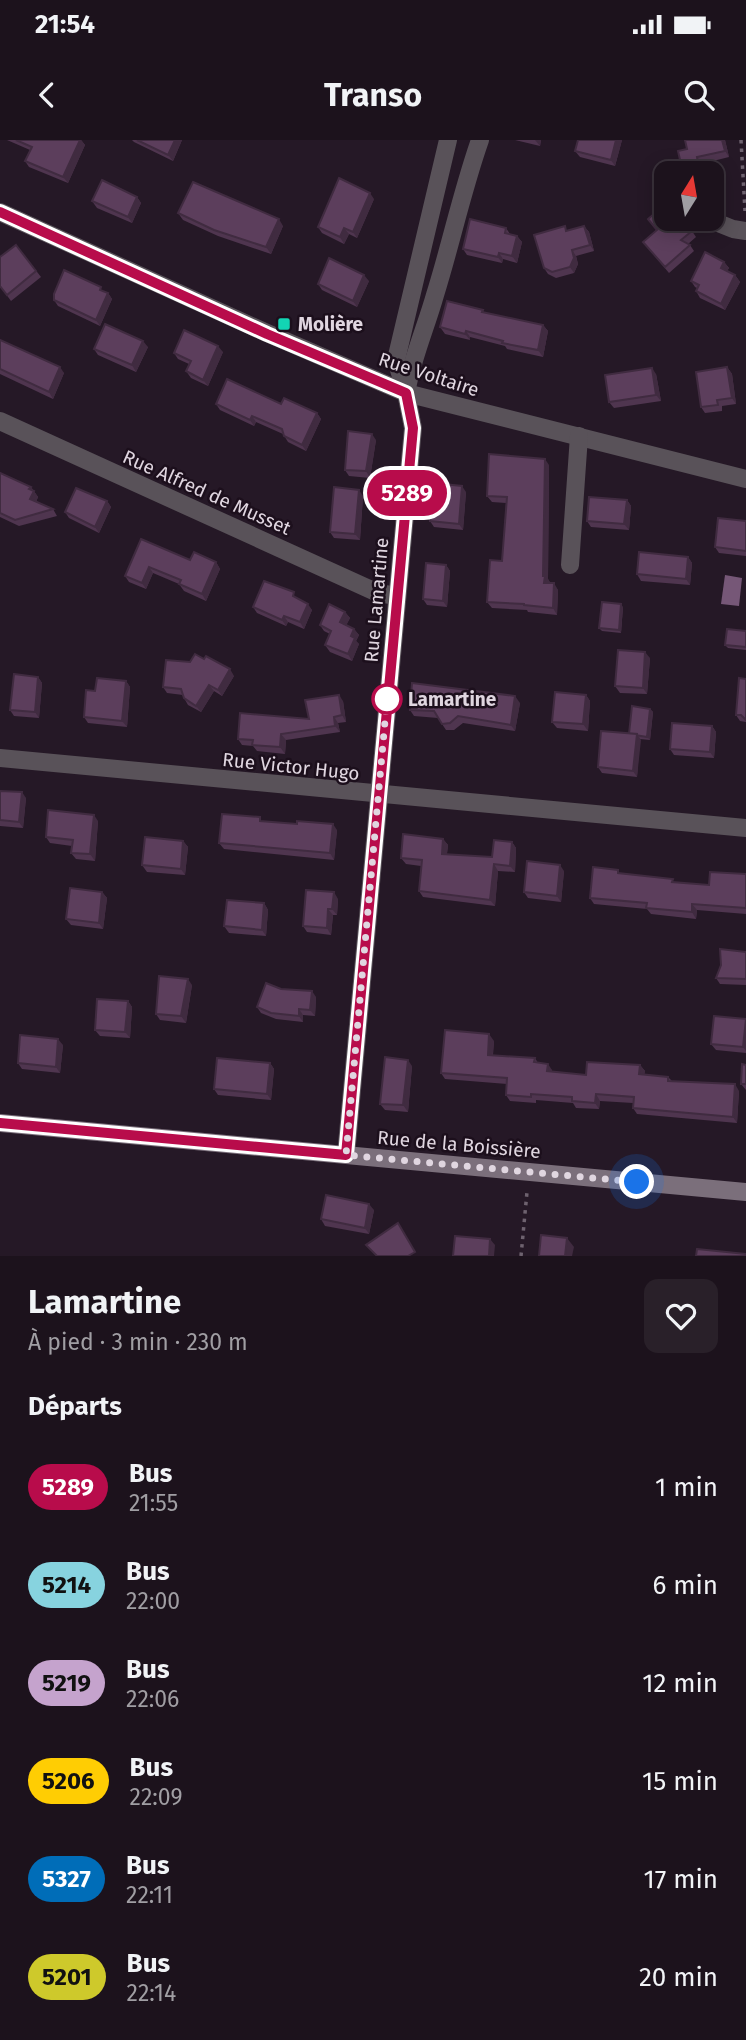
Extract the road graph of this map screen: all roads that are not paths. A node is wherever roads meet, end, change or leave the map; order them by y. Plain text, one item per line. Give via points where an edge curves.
1 (448, 140) edge
2 (480, 140) edge
3 (0, 212) edge
4 (724, 225) edge
5 (746, 231) edge
6 (408, 307) junction
7 (429, 313) junction
8 (406, 393) junction
9 (0, 421) edge
10 (579, 436) junction
11 (746, 479) edge
12 (570, 565) dead end
13 (397, 596) junction
14 (0, 758) edge
15 (378, 795) junction
16 (746, 828) edge
17 (0, 1123) edge
18 (346, 1155) junction
19 (746, 1192) edge

1 - 6 street, Rue Lamartine
2 - 7 street
3 - 8 street, Rue Voltaire
4 - 5 street
6 - 7 street
6 - 8 street, Rue Lamartine via 396,360
7 - 8 street
8 - 10 street, Rue Voltaire
8 - 13 street, Rue Lamartine via 413,428
9 - 13 street, Rue Alfred de Musset via 378,593
10 - 11 street, Rue Voltaire
10 - 12 street
13 - 15 street, Rue Lamartine
14 - 15 street, Rue Victor Hugo
15 - 16 street, Rue Victor Hugo
15 - 18 street, Rue Lamartine
17 - 18 main road, Rue de la Boissière
18 - 19 main road, Rue de la Boissière

